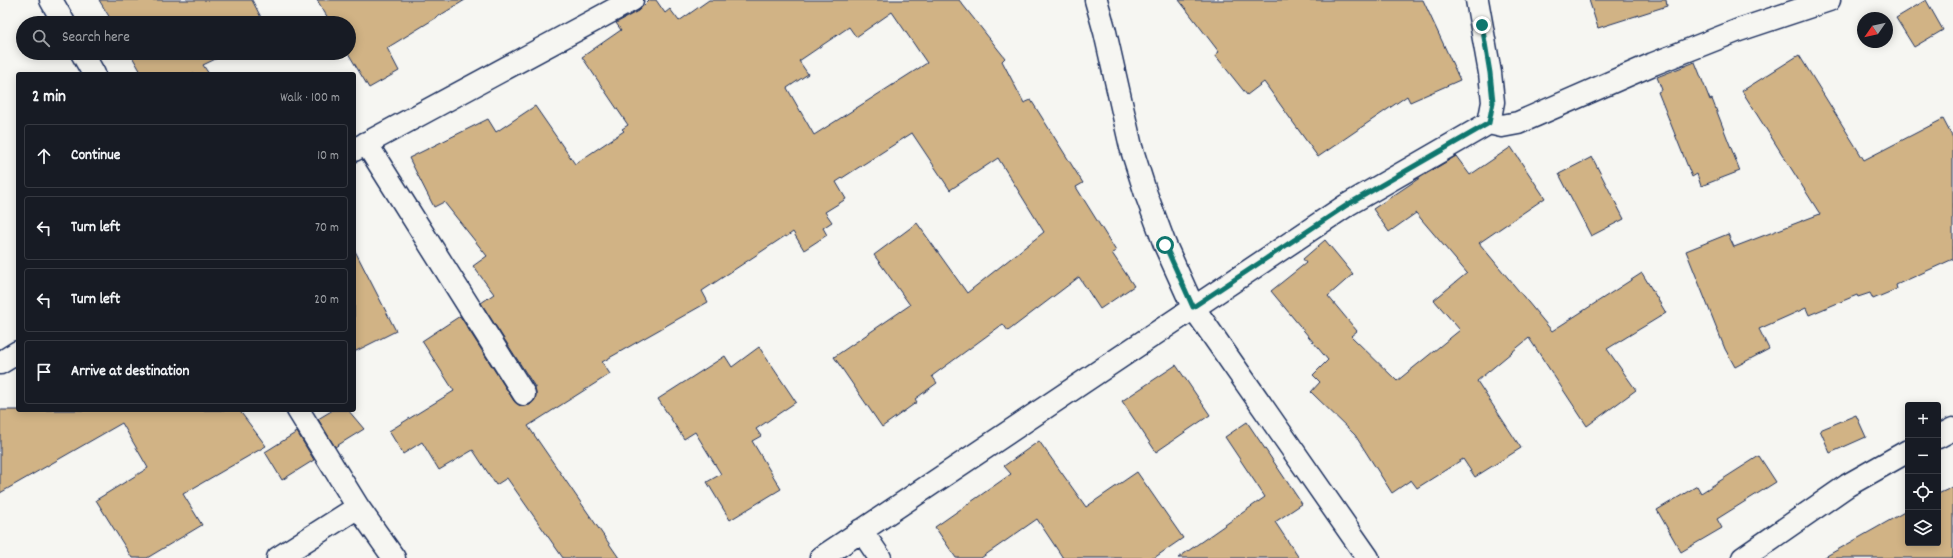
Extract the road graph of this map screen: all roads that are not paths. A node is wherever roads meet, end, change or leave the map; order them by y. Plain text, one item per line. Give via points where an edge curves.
1 (51, 0) edge
2 (632, 0) edge
3 (1096, 0) edge
4 (1477, 0) edge
5 (1829, 0) edge
6 (60, 16) edge
7 (86, 60) edge
8 (93, 72) edge
9 (1489, 123) junction
10 (360, 147) edge
11 (1193, 307) junction
12 (16, 353) edge
13 (0, 363) edge
14 (524, 394) dead end
15 (299, 412) edge
16 (1953, 429) edge
17 (1941, 435) edge
18 (1905, 453) edge
19 (358, 507) junction
20 (861, 530) junction
21 (278, 558) edge
22 (394, 558) edge
23 (821, 558) edge
24 (880, 558) edge
25 (1368, 558) edge
26 (1743, 558) edge

1 - 6 street
2 - 10 street
3 - 11 street via 1131,147 1165,245
4 - 9 street via 1493,102
5 - 9 street via 1740,30 1653,64 1518,123 1502,126
7 - 8 street
9 - 11 street via 1347,205
10 - 14 street
11 - 20 street
11 - 25 street
12 - 13 street
15 - 19 street
16 - 17 street
18 - 26 street via 1848,485
19 - 21 street
19 - 22 street
20 - 23 street
20 - 24 street

